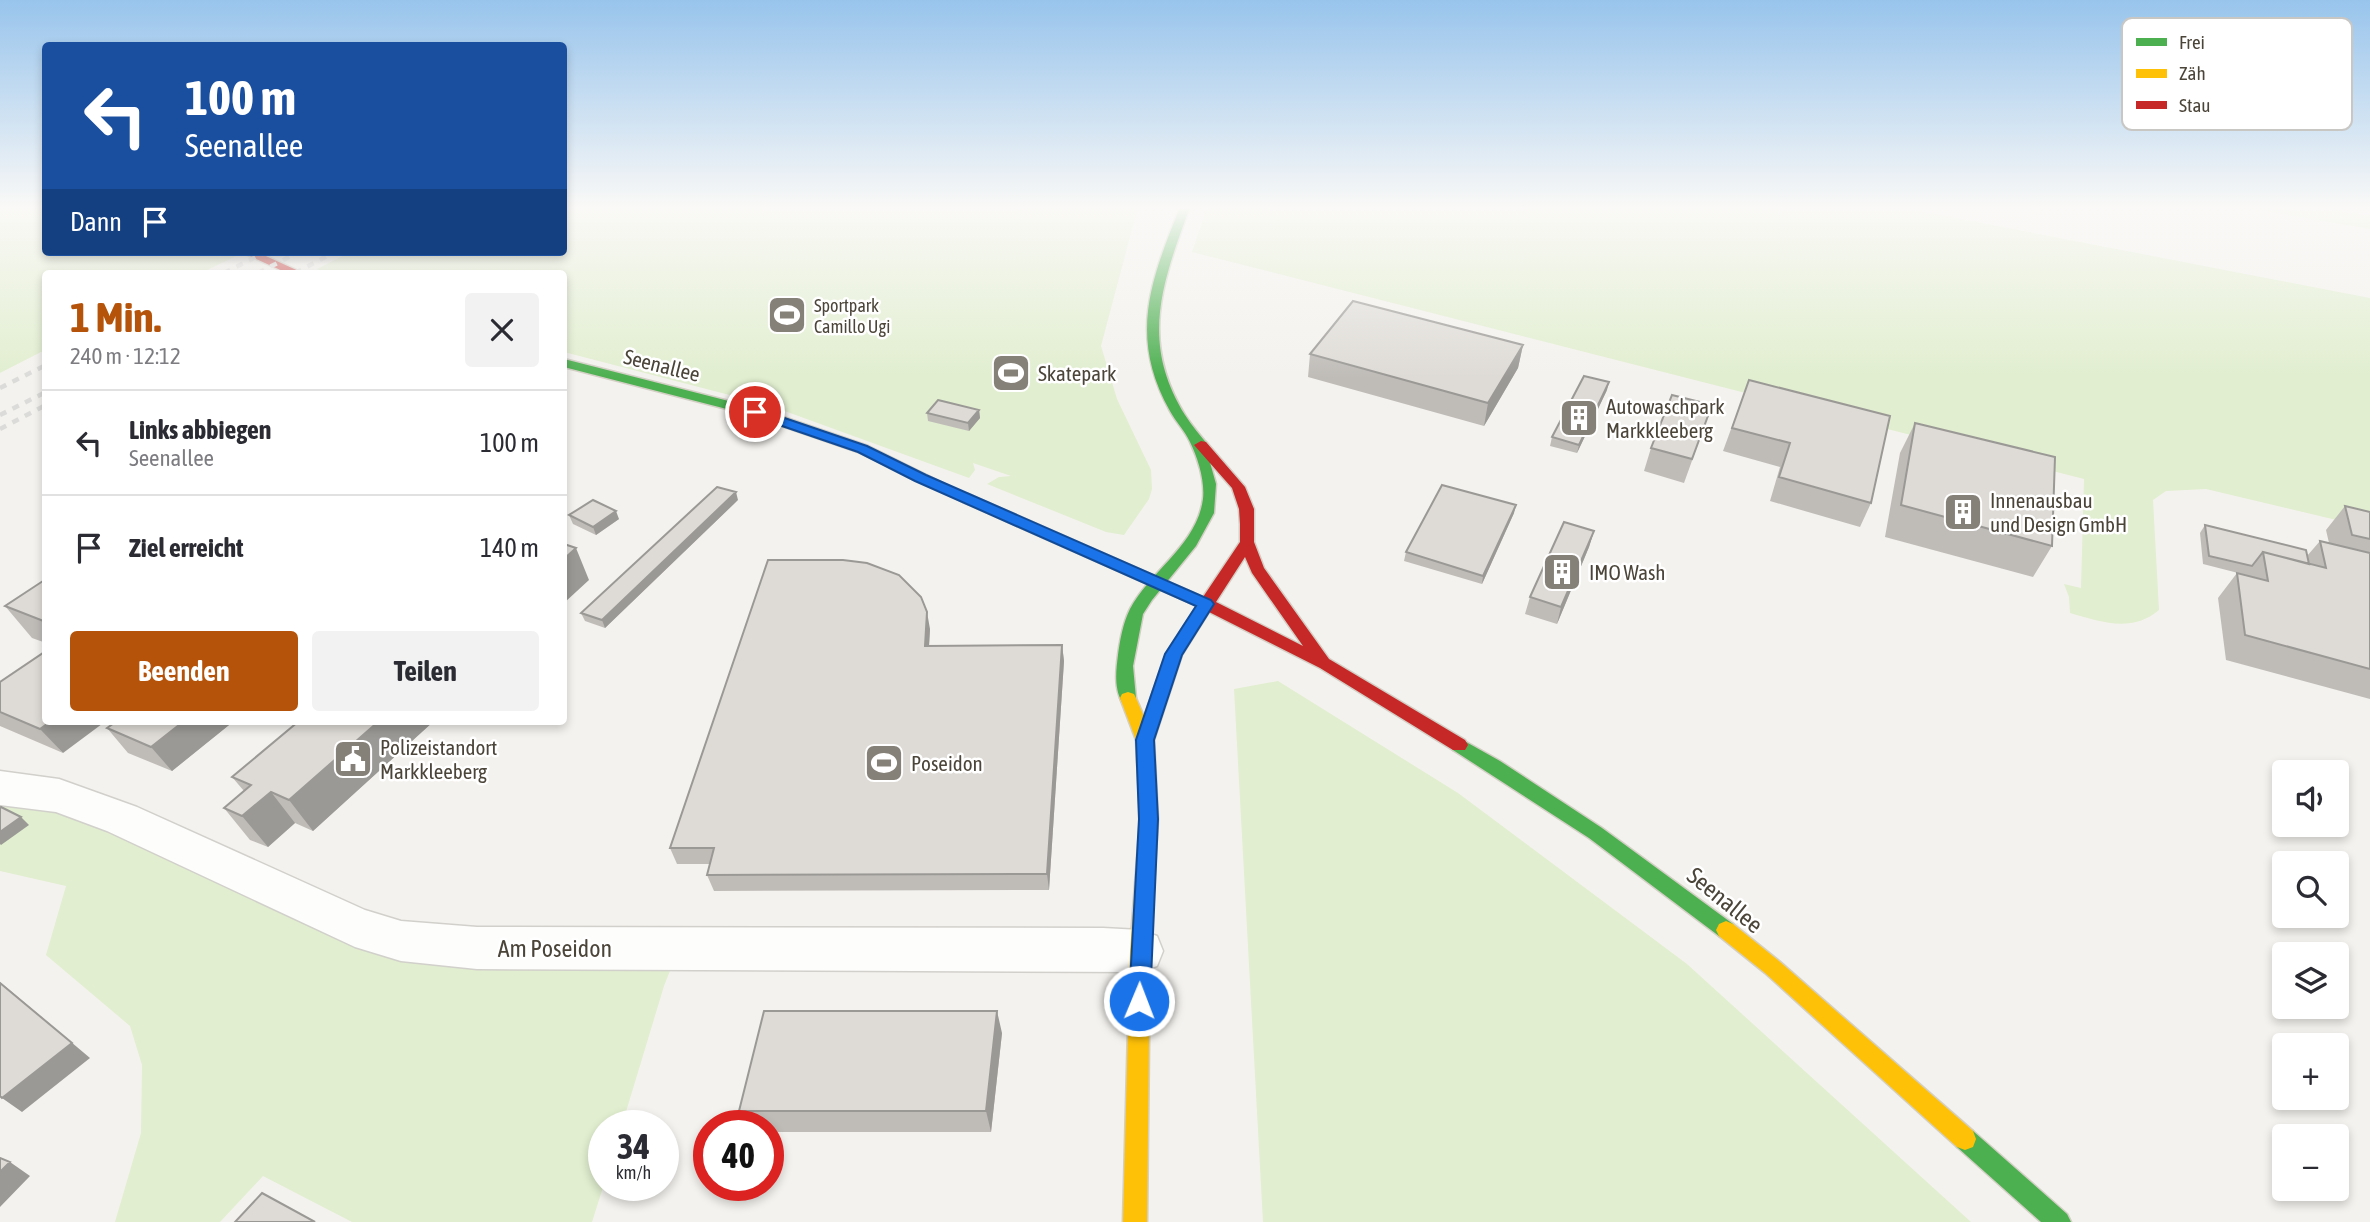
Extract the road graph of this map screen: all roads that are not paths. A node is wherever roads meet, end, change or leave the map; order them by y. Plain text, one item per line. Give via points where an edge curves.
1 (1165, 264) edge
2 (567, 364) edge
3 (1197, 441) junction
4 (1247, 542) junction
5 (1157, 582) junction
6 (1206, 604) junction
7 (1325, 664) junction
8 (1145, 740) junction
9 (0, 788) edge
10 (1140, 951) junction
11 (1135, 1222) edge
12 (2059, 1222) edge

1 - 3 street via 1151,328 1161,379
2 - 5 street, Seenallee via 755,412 863,449
3 - 4 street via 1244,492 1250,508
3 - 5 street via 1210,499 1197,533
4 - 6 street
4 - 7 street, Seenallee via 1257,569
5 - 6 street, Seenallee
5 - 8 street via 1139,609 1125,660 1125,690
6 - 7 street, Seenallee
6 - 8 street via 1174,654
7 - 12 street, Seenallee via 1541,794 1671,886 1772,968
8 - 10 street via 1149,819
9 - 10 street, Am Poseidon via 59,796 122,819 355,927 401,940 477,948
10 - 11 street

